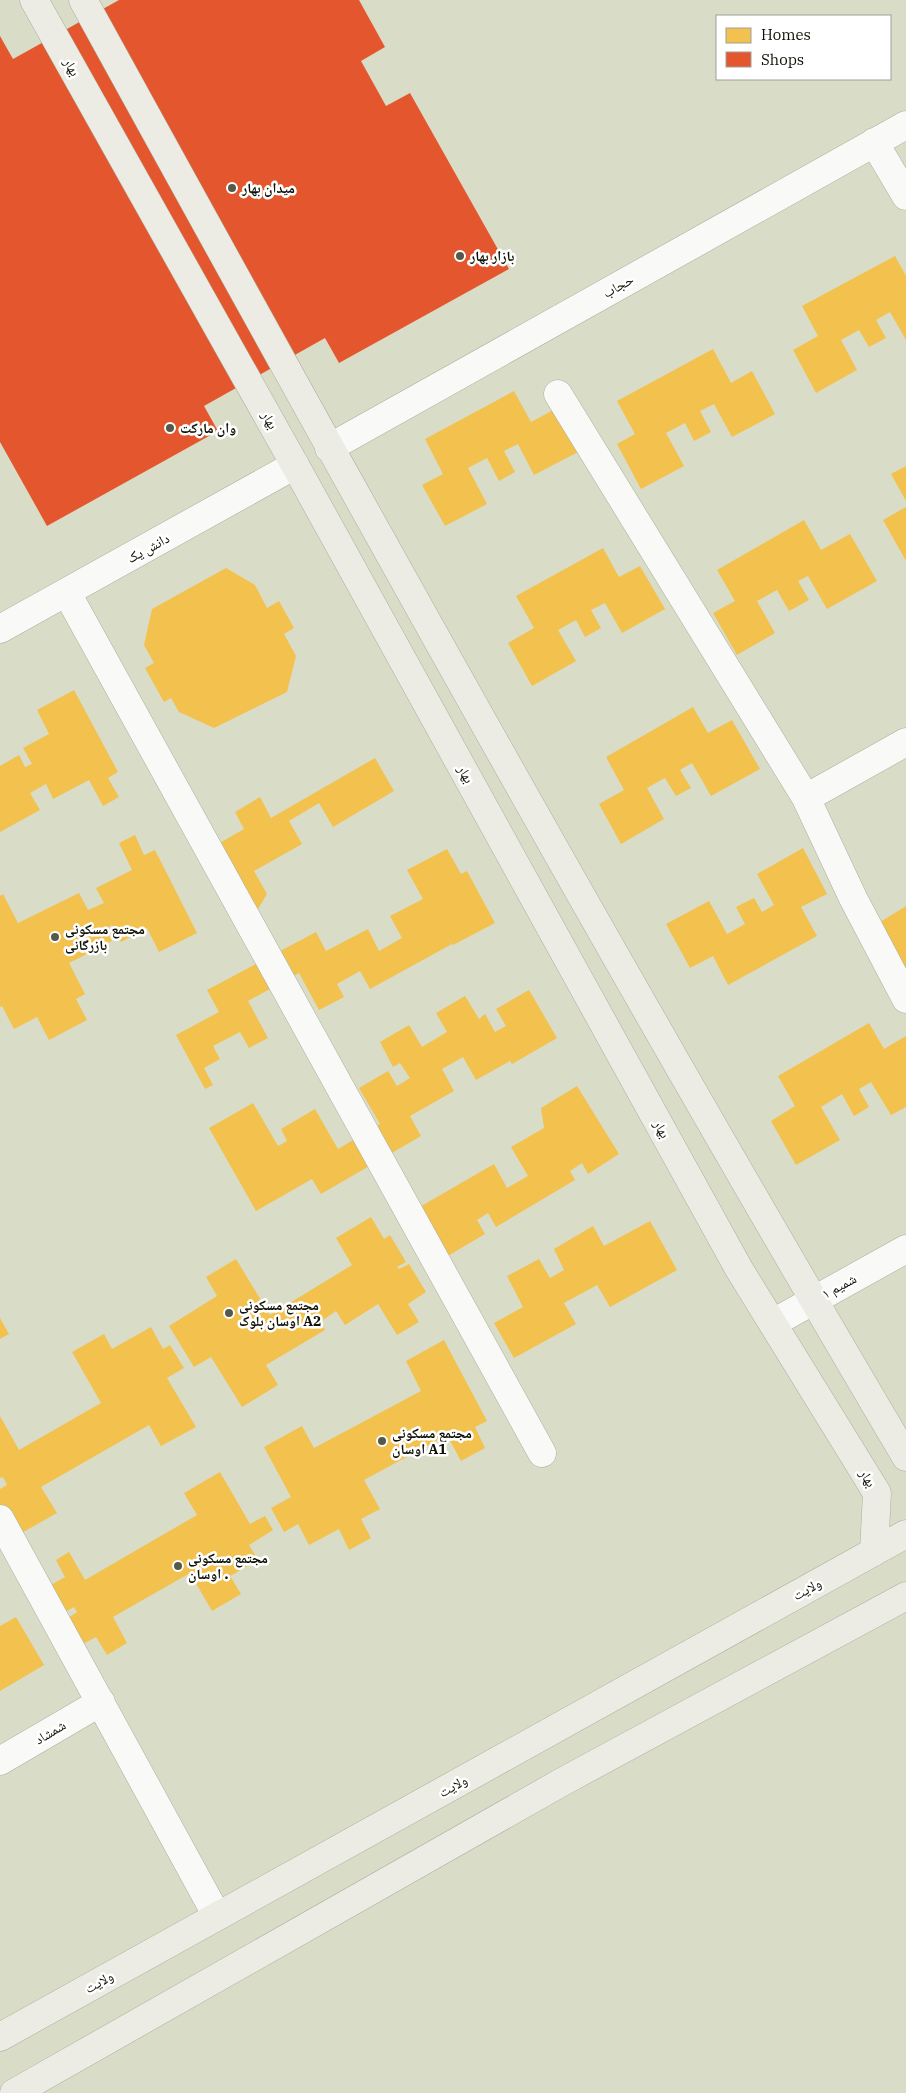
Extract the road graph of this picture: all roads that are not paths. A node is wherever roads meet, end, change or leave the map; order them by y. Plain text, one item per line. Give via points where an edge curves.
1 (34, 0) edge
2 (83, 0) edge
3 (906, 124) edge
4 (874, 142) junction
5 (906, 196) edge
6 (558, 394) dead end
7 (329, 448) junction
8 (295, 465) junction
9 (67, 593) junction
10 (0, 630) edge
11 (906, 742) edge
12 (806, 798) junction
13 (906, 999) edge
14 (906, 1249) edge
15 (813, 1300) junction
16 (773, 1323) junction
17 (542, 1453) dead end
18 (906, 1457) edge
19 (0, 1519) edge
20 (906, 1534) edge
21 (874, 1552) junction
22 (906, 1596) edge
23 (100, 1702) junction
24 (0, 1762) edge
25 (218, 1916) junction
26 (0, 2038) edge
27 (14, 2093) edge

1 - 8 street, بهار
2 - 7 street
3 - 4 street, حجاب
4 - 5 street
4 - 7 street, حجاب
6 - 12 street
7 - 15 street
8 - 9 street, دانش یک
8 - 16 street, بهار via 730,1251
9 - 10 street, دانش یک
9 - 17 street
11 - 12 street
12 - 13 street
14 - 15 street, شمیم ۱
15 - 16 street, شمیم ۱
15 - 18 street
16 - 21 street, بهار via 877,1493
19 - 23 street
20 - 21 street, ولایت
21 - 25 street, ولایت
22 - 27 street via 554,1787
23 - 24 street, شمشاد
23 - 25 street
25 - 26 street, ولایت

